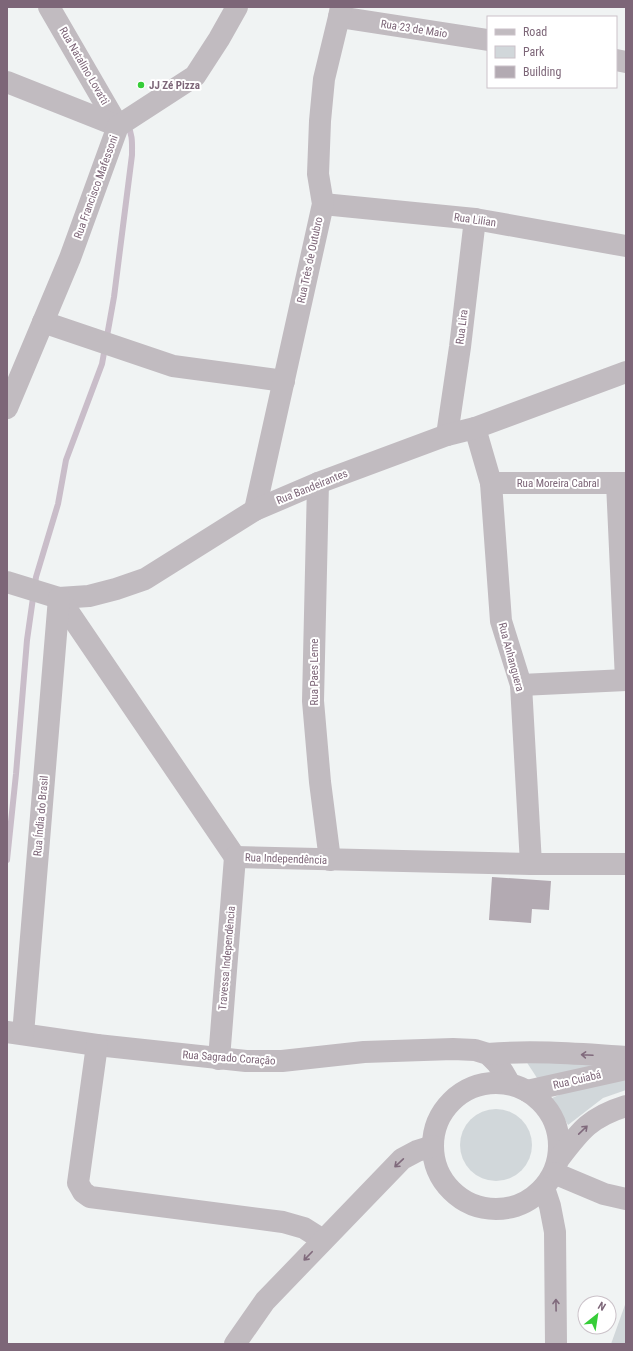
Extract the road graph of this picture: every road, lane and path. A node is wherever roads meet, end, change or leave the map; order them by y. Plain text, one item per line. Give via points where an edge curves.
1 (49, 7) edge
2 (237, 7) edge
3 (340, 12) edge
4 (487, 40) edge
5 (7, 82) edge
6 (118, 126) junction
7 (323, 204) junction
8 (475, 219) junction
9 (626, 246) edge
10 (43, 322) junction
11 (626, 372) edge
12 (284, 381) junction
13 (7, 408) edge
14 (475, 428) junction
15 (447, 435) junction
16 (491, 483) junction
17 (622, 483) edge
18 (318, 484) junction
19 (255, 510) junction
20 (7, 582) edge
21 (59, 598) junction
22 (626, 680) edge
23 (521, 685) junction
24 (235, 857) junction
25 (330, 860) junction
26 (531, 864) junction
27 (626, 864) edge
28 (15, 1033) edge
29 (97, 1045) junction
30 (453, 1049) junction
31 (488, 1054) junction
32 (626, 1057) edge
33 (219, 1058) junction
34 (626, 1069) edge
35 (487, 1084) junction
36 (519, 1088) junction
37 (626, 1106) edge
38 (433, 1146) junction
39 (552, 1174) junction
40 (626, 1199) edge
41 (323, 1240) junction
42 (235, 1344) edge
43 (556, 1344) edge

1 - 6 street, Rua Natalino Lovatti
2 - 6 street, Rua Francisco Mafessoni via 195,76
3 - 4 street, Rua 23 de Maio
3 - 7 street, Rua Três de Outubro via 324,78 320,121 318,174
5 - 6 street
6 - 10 street, Rua Francisco Mafessoni via 70,258
7 - 8 street, Rua Lilian
7 - 12 street, Rua Três de Outubro
8 - 9 street, Rua Lilian
8 - 15 street, Rua Lira
10 - 12 street via 173,366
10 - 13 street, Rua Francisco Mafessoni
11 - 14 street, Rua Bandeirantes
12 - 19 street, Rua Três de Outubro
14 - 15 street, Rua Bandeirantes
14 - 16 street, Rua Anhanguera
15 - 18 street, Rua Bandeirantes
16 - 17 street, Rua Moreira Cabral
16 - 23 street, Rua Anhanguera via 501,621
17 - 22 street
18 - 19 street, Rua Bandeirantes
18 - 25 street, Rua Paes Leme via 313,701
19 - 21 street, Rua Bandeirantes via 145,579 116,590 89,596
20 - 21 street, Rua Bandeirantes
21 - 24 street, Rua Independência
21 - 28 street, Rua Índia do Brasil
22 - 23 street
23 - 26 street, Rua Anhanguera
24 - 25 street, Rua Independência
24 - 33 street, Travessa Independência
25 - 26 street, Rua Independência
26 - 27 street, Rua Independência
28 - 29 street, Rua Sagrado Coração
29 - 33 street, Rua Sagrado Coração
29 - 41 street via 78,1183 83,1192 90,1197 283,1222 304,1228
30 - 31 street, Rua Sagrado Coração via 475,1050
30 - 33 street, Rua Sagrado Coração via 364,1052 282,1061
30 - 35 street via 470,1059 480,1069
32 -> 31 street, Rua Sagrado Coração via 544,1052
31 - 36 street
34 - 36 street, Rua Cuiabá
35 - 36 street
35 - 38 street via 470,1089 455,1098 443,1112 436,1128
36 - 39 street via 543,1104 554,1120 559,1140
39 -> 37 street via 581,1130 611,1110
38 - 39 street via 436,1165 445,1182 458,1196 474,1205 493,1209 512,1207 529,1200
38 -> 41 street via 402,1159
39 - 40 street via 604,1194
43 -> 39 street via 555,1232 550,1206
41 -> 42 street via 265,1301

